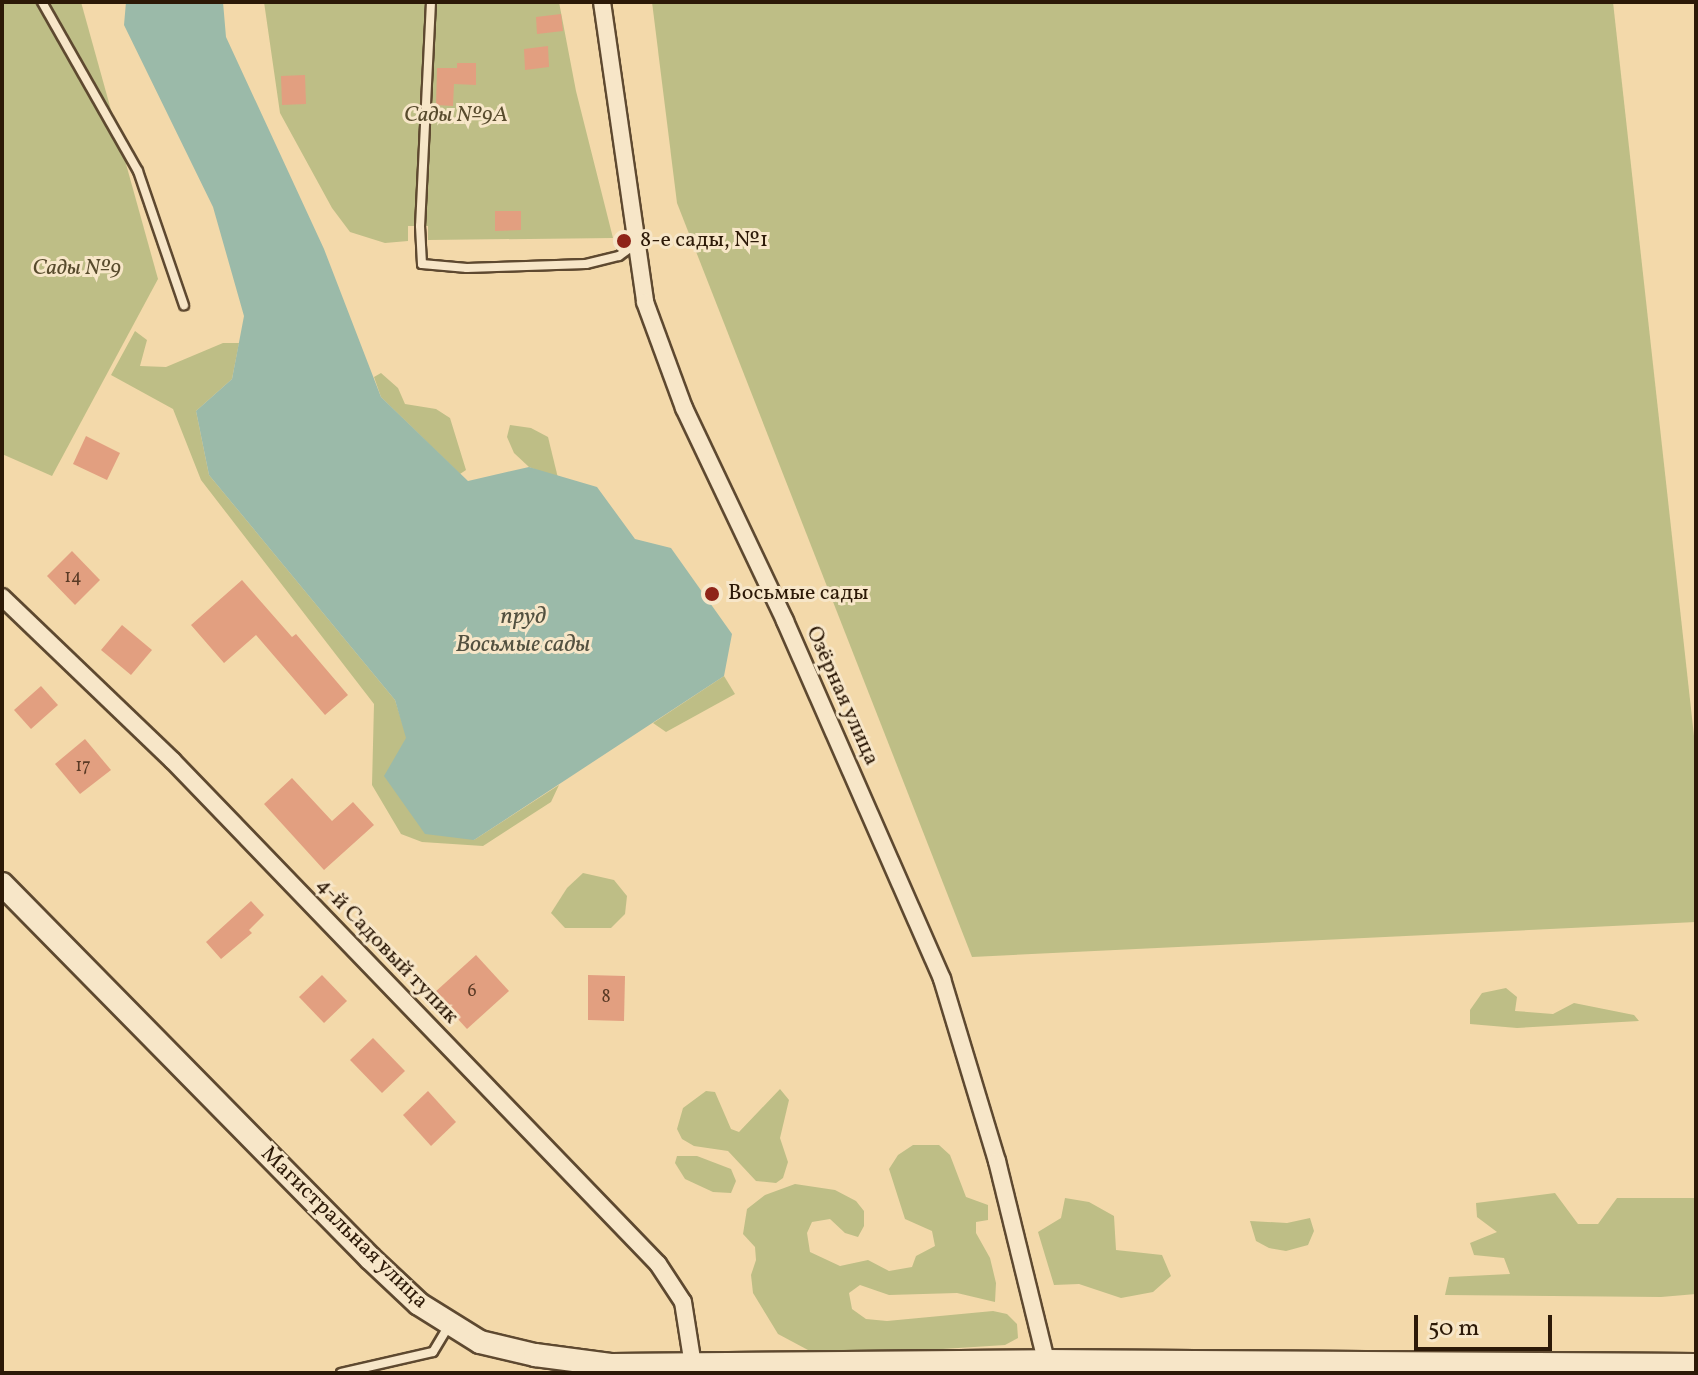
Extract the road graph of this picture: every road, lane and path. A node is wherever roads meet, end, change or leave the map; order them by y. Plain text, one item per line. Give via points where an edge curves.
1 (42, 2) edge
2 (431, 2) edge
3 (602, 2) edge
4 (637, 243) junction
5 (184, 305) dead end
6 (2, 597) edge
7 (2, 884) edge
8 (449, 1325) junction
9 (1046, 1361) junction
10 (693, 1365) junction
11 (1696, 1365) edge
12 (341, 1373) edge

1 - 5 lane via 138,171
2 - 4 lane via 422,264 586,264 619,256
3 - 4 street, Озёрная улица
4 - 9 street, Озёрная улица via 645,302 684,408 785,621 942,979 997,1161
6 - 10 street, 4-й Садовый тупик via 172,760 658,1264 683,1302
7 - 8 street, Магистральная улица via 370,1258
8 - 10 street, Магистральная улица via 480,1342 535,1355 612,1365
8 - 12 lane via 433,1352
9 - 10 street, Магистральная улица
9 - 11 street, Магистральная улица

